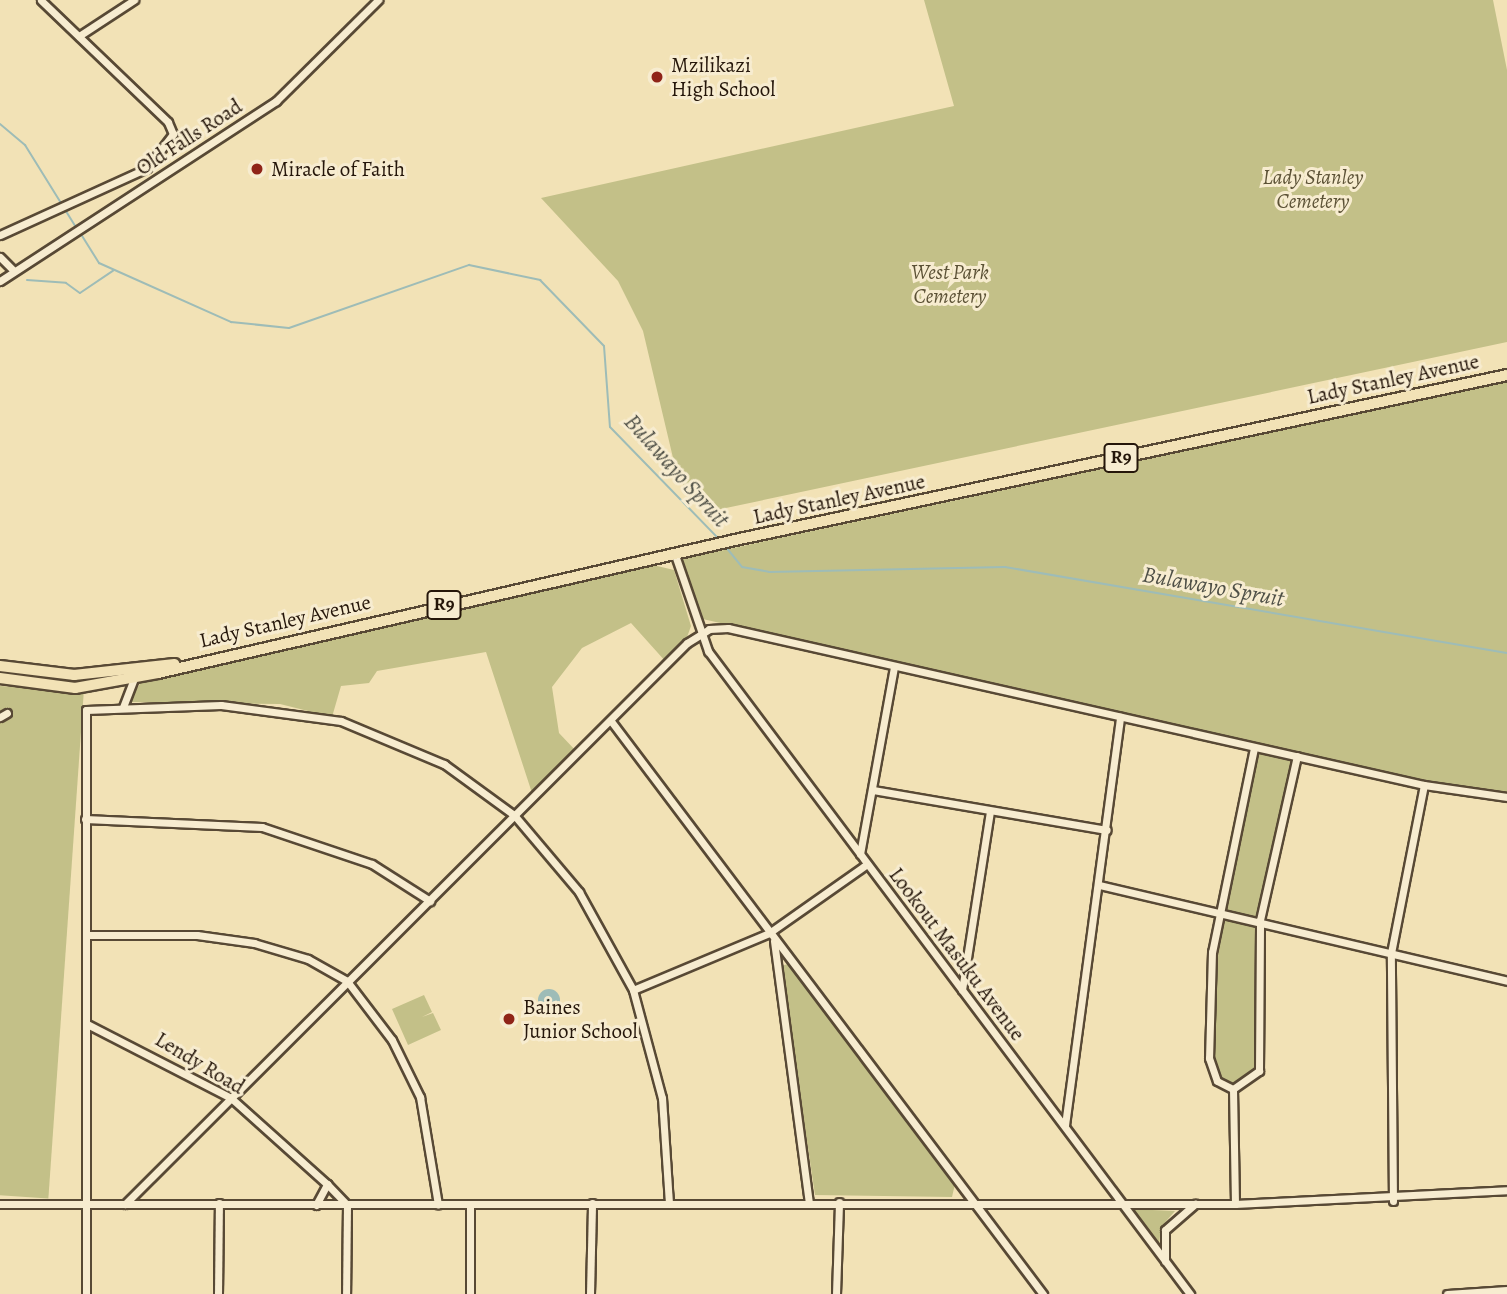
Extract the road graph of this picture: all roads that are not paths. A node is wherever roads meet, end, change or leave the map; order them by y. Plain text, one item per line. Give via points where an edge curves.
1 (41, 0) edge
2 (134, 0) edge
3 (378, 0) edge
4 (79, 36) junction
5 (0, 235) edge
6 (0, 257) edge
7 (14, 271) junction
8 (0, 281) edge
9 (1507, 374) edge
10 (675, 555) junction
11 (698, 634) junction
12 (0, 666) edge
13 (894, 667) junction
14 (134, 673) junction
15 (0, 678) edge
16 (123, 707) junction
17 (1120, 717) junction
18 (611, 721) junction
19 (1254, 748) junction
20 (1297, 756) junction
21 (1424, 785) junction
22 (873, 790) junction
23 (1507, 797) edge
24 (990, 812) junction
25 (514, 815) junction
26 (85, 819) junction
27 (1107, 830) junction
28 (860, 854) junction
29 (867, 863) junction
30 (1099, 885) junction
31 (430, 901) junction
32 (1216, 912) junction
33 (1260, 920) junction
34 (86, 935) junction
35 (772, 936) junction
36 (1391, 953) junction
37 (347, 981) junction
38 (1507, 981) edge
39 (633, 990) junction
40 (962, 990) junction
41 (87, 1024) junction
42 (1233, 1089) junction
43 (231, 1098) junction
44 (1065, 1125) junction
45 (327, 1184) junction
46 (1507, 1190) edge
47 (1118, 1201) junction
48 (1393, 1201) junction
49 (809, 1202) junction
50 (839, 1202) junction
51 (219, 1203) junction
52 (592, 1203) junction
53 (1197, 1203) junction
54 (0, 1204) edge
55 (86, 1204) junction
56 (125, 1204) junction
57 (470, 1204) junction
58 (669, 1204) junction
59 (976, 1204) junction
60 (1235, 1204) junction
61 (316, 1205) junction
62 (347, 1205) junction
63 (438, 1205) junction
64 (1165, 1262) junction
65 (1507, 1290) edge
66 (86, 1294) edge
67 (218, 1294) edge
68 (346, 1294) edge
69 (470, 1294) edge
70 (590, 1294) edge
71 (836, 1294) edge
72 (1043, 1294) edge
73 (1190, 1294) edge
74 (1447, 1294) edge

1 - 4 street
2 - 4 street
3 - 7 street, Old Falls Road via 276,101
4 - 5 street via 168,122 173,134 147,168
6 - 7 street
7 - 8 street, Old Falls Road
9 - 10 highway, Lady Stanley Avenue / R9
10 - 11 street
10 - 14 highway, Lady Stanley Avenue / R9
11 - 13 street via 728,628
11 - 18 street
11 - 28 street, Lookout Masuku Avenue
12 - 14 highway, Lady Stanley Avenue / R9 via 51,675
13 - 17 street
13 - 22 street
14 - 15 highway, Lady Stanley Avenue / R9 via 75,688
14 - 16 street
16 - 25 street via 221,705 341,721 444,764
16 - 26 street via 86,710
17 - 19 street
17 - 27 street
18 - 25 street
18 - 35 street
19 - 20 street
19 - 32 street
20 - 21 street
20 - 33 street
21 - 23 street
21 - 36 street
22 - 24 street
22 - 28 street
24 - 27 street
24 - 40 street
25 - 31 street
25 - 39 street via 579,892
26 - 31 street via 262,827 372,864
26 - 34 street
27 - 30 street
28 - 29 street, Lookout Masuku Avenue
29 - 35 street
29 - 40 street, Lookout Masuku Avenue
30 - 32 street
30 - 44 street
31 - 37 street
32 - 33 street
32 - 42 street via 1209,1058 1217,1081
33 - 36 street
33 - 42 street via 1259,1071
34 - 37 street via 197,935 254,943 308,959
34 - 41 street
35 - 39 street
35 - 49 street
35 - 59 street
36 - 38 street
36 - 48 street
37 - 43 street
37 - 63 street via 387,1031 420,1097
39 - 58 street via 660,1087
40 - 44 street, Lookout Masuku Avenue
41 - 43 street, Lendy Road
41 - 55 street
42 - 60 street
43 - 45 street, Lendy Road
43 - 56 street
44 - 47 street, Lookout Masuku Avenue
45 - 61 street
45 - 62 street, Lendy Road
46 - 48 street
47 - 53 street
47 - 59 street
47 - 64 street, Lookout Masuku Avenue
48 - 60 street
49 - 50 street
49 - 58 street
50 - 59 street
50 - 71 street
51 - 56 street
51 - 61 street
51 - 67 street
52 - 57 street
52 - 58 street
52 - 70 street
53 - 60 street
53 - 64 street via 1166,1230
54 - 55 street
55 - 56 street
55 - 66 street
57 - 63 street
57 - 69 street
59 - 72 street
61 - 62 street
62 - 63 street
62 - 68 street
64 - 73 street, Lookout Masuku Avenue
65 - 74 street

